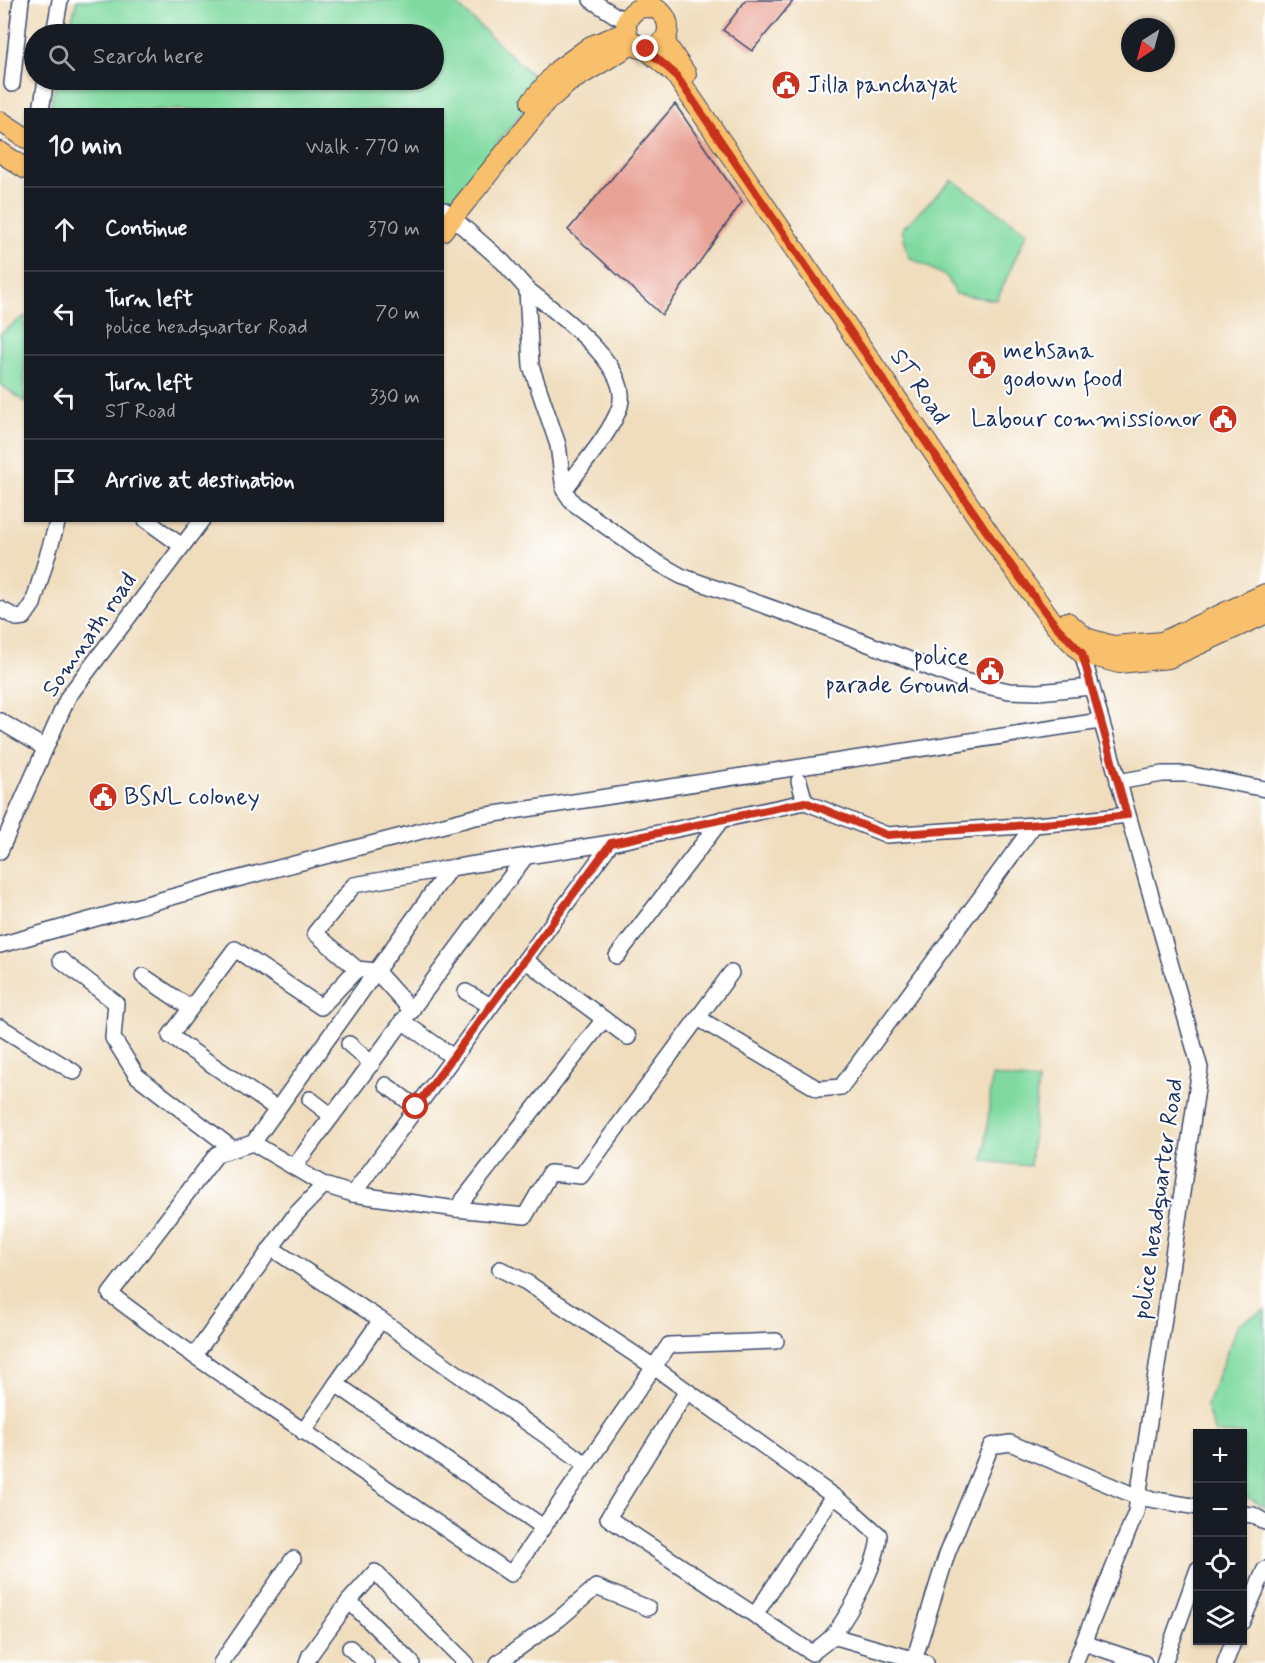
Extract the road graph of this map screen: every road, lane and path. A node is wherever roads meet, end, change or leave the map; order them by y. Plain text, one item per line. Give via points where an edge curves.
1 (21, 0) edge
2 (60, 0) edge
3 (591, 0) edge
4 (660, 4) edge
5 (56, 24) edge
6 (639, 37) junction
7 (12, 84) dead end
8 (44, 90) edge
9 (41, 108) edge
10 (0, 121) edge
11 (24, 137) edge
12 (0, 152) edge
13 (24, 168) edge
14 (445, 218) edge
15 (526, 289) junction
16 (564, 490) junction
17 (57, 522) edge
18 (149, 522) edge
19 (200, 522) edge
20 (182, 546) junction
21 (1265, 594) edge
22 (0, 609) edge
23 (1265, 614) edge
24 (1084, 646) junction
25 (1091, 687) junction
26 (0, 721) edge
27 (1100, 722) junction
28 (45, 748) junction
29 (799, 781) dead end
30 (1118, 782) junction
31 (1265, 789) edge
32 (805, 802) junction
33 (1127, 815) junction
34 (722, 819) junction
35 (1034, 825) junction
36 (611, 843) junction
37 (0, 851) edge
38 (526, 856) junction
39 (450, 868) junction
40 (0, 945) edge
41 (617, 957) dead end
42 (61, 960) dead end
43 (525, 960) junction
44 (357, 969) junction
45 (376, 971) junction
46 (731, 973) dead end
47 (143, 976) dead end
48 (466, 992) dead end
49 (491, 1006) junction
50 (190, 1008) junction
51 (407, 1016) junction
52 (698, 1018) junction
53 (604, 1019) junction
54 (0, 1027) edge
55 (628, 1037) dead end
56 (349, 1044) dead end
57 (453, 1057) junction
58 (372, 1064) junction
59 (74, 1072) dead end
60 (386, 1085) dead end
61 (310, 1099) dead end
62 (416, 1107) junction
63 (277, 1109) junction
64 (333, 1116) junction
65 (253, 1143) junction
66 (234, 1149) junction
67 (294, 1167) junction
68 (324, 1185) junction
69 (353, 1194) junction
70 (456, 1209) junction
71 (271, 1248) junction
72 (500, 1269) dead end
73 (381, 1320) junction
74 (776, 1341) dead end
75 (194, 1356) junction
76 (654, 1367) junction
77 (336, 1384) junction
78 (687, 1391) junction
79 (303, 1432) junction
80 (586, 1464) junction
81 (833, 1496) junction
82 (1138, 1497) junction
83 (1193, 1505) edge
84 (1247, 1514) edge
85 (1265, 1522) edge
86 (543, 1527) junction
87 (293, 1559) dead end
88 (1265, 1569) edge
89 (1193, 1580) edge
90 (349, 1601) junction
91 (648, 1608) dead end
92 (1247, 1610) edge
93 (755, 1615) junction
94 (833, 1636) junction
95 (1084, 1642) junction
96 (1232, 1645) edge
97 (350, 1648) dead end
98 (312, 1660) edge
99 (920, 1661) edge
100 (221, 1663) edge
101 (366, 1663) edge
102 (412, 1663) edge
103 (466, 1663) edge
104 (498, 1663) edge
105 (1075, 1663) edge
106 (1144, 1663) edge
107 (1164, 1663) edge
108 (1225, 1663) edge

1 - 7 street
2 - 5 street
3 - 6 street
4 - 6 main road via 637,9
4 - 6 main road via 668,23 667,36
6 - 14 main road via 568,82 546,102
6 - 24 main road, ST Road
8 - 9 street
10 - 11 main road
12 - 13 main road
14 - 15 street via 503,262
15 - 16 street via 531,366 558,445
15 - 16 street via 603,354 620,393 620,405 611,425
16 - 25 street via 573,503 681,576 964,681 1009,691
17 - 22 street via 33,604 24,617 17,618
18 - 20 street
19 - 20 street, Somnath road
20 - 28 street, Somnath road via 68,697
21 - 24 main road, ST Road via 1162,642
23 - 24 main road, ST Road via 1168,658 1119,663
24 - 25 street, police headquarter Road
25 - 27 street, police headquarter Road
26 - 28 street
27 - 30 street, police headquarter Road
27 - 40 street via 475,817
28 - 37 street, Somnath road
29 - 32 street
30 - 31 street via 1188,774
30 - 33 street, police headquarter Road
32 - 34 street
32 - 35 street via 887,835
33 - 35 street
33 - 82 street, police headquarter Road via 1200,1068
34 - 36 street
34 - 41 street
35 - 52 street via 841,1087 818,1089
36 - 38 street
36 - 43 street
38 - 39 street
38 - 51 street
39 - 44 street via 354,885 315,933
39 - 45 street
42 - 66 street via 116,1003 113,1038 137,1076
43 - 49 street
43 - 53 street
44 - 45 street
44 - 50 street via 321,1007 234,949
45 - 51 street
45 - 63 street
46 - 52 street
47 - 50 street
48 - 49 street
49 - 57 street
50 - 63 street via 170,1036
51 - 57 street
51 - 58 street
52 - 70 street via 580,1176 550,1173 525,1216
53 - 55 street
53 - 70 street
54 - 59 street
56 - 58 street
57 - 62 street
58 - 64 street
60 - 62 street
61 - 64 street
62 - 69 street
63 - 65 street
64 - 67 street
65 - 66 street
65 - 67 street
66 - 75 street via 217,1154 110,1294
67 - 68 street
68 - 69 street
68 - 71 street via 294,1215
69 - 70 street
71 - 73 street
71 - 75 street
72 - 76 street
73 - 77 street
73 - 80 street
74 - 76 street via 669,1345
75 - 79 street
76 - 78 street
76 - 80 street
77 - 79 street
77 - 86 street
78 - 81 street
78 - 93 street via 608,1518
79 - 86 street via 511,1574
80 - 86 street
81 - 93 street
81 - 94 street via 879,1535 879,1547 873,1566
82 - 83 street
82 - 95 street, police headquarter Road via 1136,1512
82 - 99 street via 1010,1443 991,1446 946,1554
84 - 85 street
87 - 100 street
88 - 92 street
89 - 107 street
90 - 98 street
90 - 102 street
90 - 103 street via 375,1572
91 - 104 street via 596,1587
93 - 94 street via 813,1653
94 - 99 street
95 - 105 street, police headquarter Road
95 - 106 street
96 - 108 street
97 - 101 street

